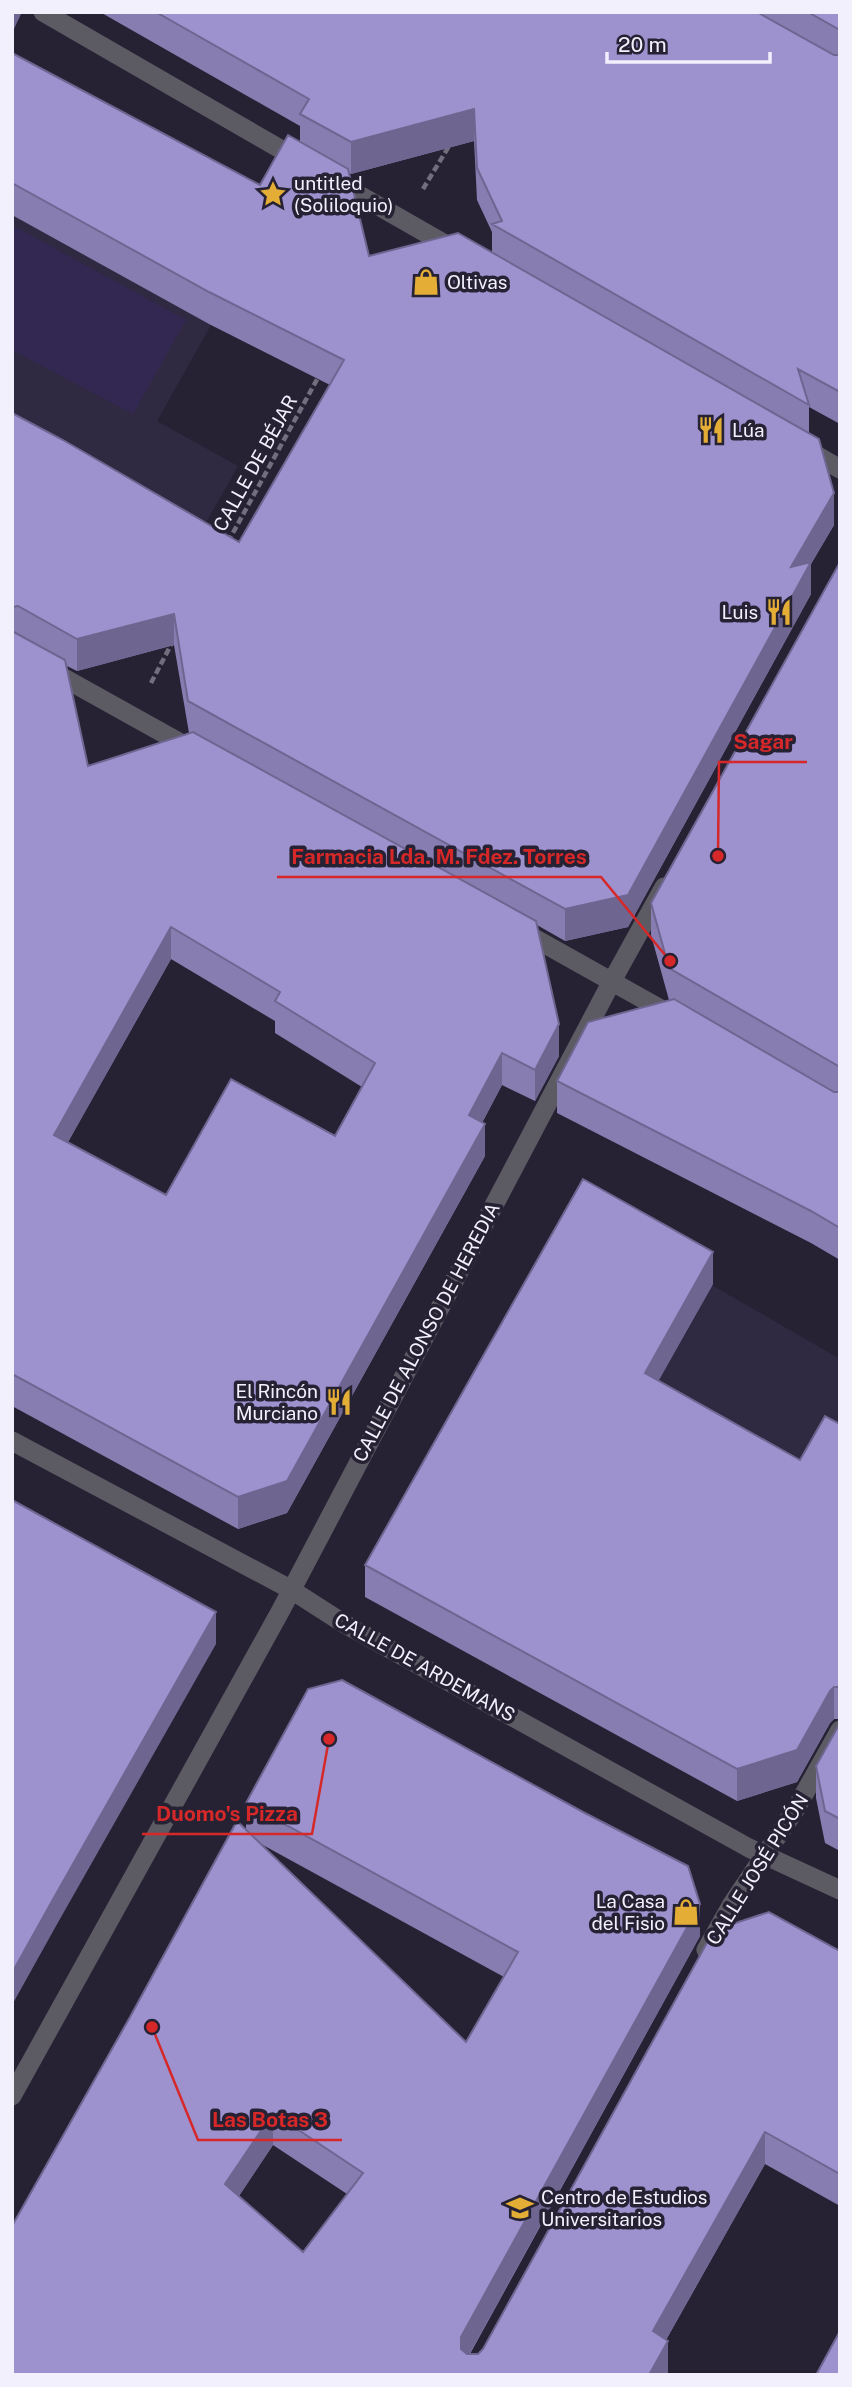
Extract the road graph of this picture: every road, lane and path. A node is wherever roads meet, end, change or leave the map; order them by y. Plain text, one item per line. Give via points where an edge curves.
1 (43, 12) edge
2 (453, 140) edge
3 (404, 221) junction
4 (477, 262) edge
5 (324, 366) edge
6 (791, 441) edge
7 (840, 469) edge
8 (225, 547) edge
9 (178, 632) edge
10 (12, 649) edge
11 (132, 716) junction
12 (216, 763) edge
13 (672, 872) edge
14 (504, 921) edge
15 (612, 981) junction
16 (696, 1030) edge
17 (12, 1441) edge
18 (290, 1589) junction
19 (840, 1730) edge
20 (766, 1854) junction
21 (840, 1890) edge
22 (698, 1964) edge
23 (12, 2096) edge

1 - 3 street
2 - 3 path
3 - 4 street
5 - 8 path, CALLE DE BÉJAR
6 - 7 street
9 - 11 path
10 - 11 street
11 - 12 street
13 - 15 street, CALLE DE ALONSO DE HEREDIA
14 - 15 street
15 - 16 street
15 - 18 street, CALLE DE ALONSO DE HEREDIA
17 - 18 street, CALLE DE ARDEMANS
18 - 20 street, CALLE DE ARDEMANS via 343,1623
18 - 23 street, CALLE DE ALONSO DE HEREDIA
19 - 20 street, CALLE JOSÉ PICÓN
20 - 21 street, CALLE DE ARDEMANS
20 - 22 street, CALLE JOSÉ PICÓN

